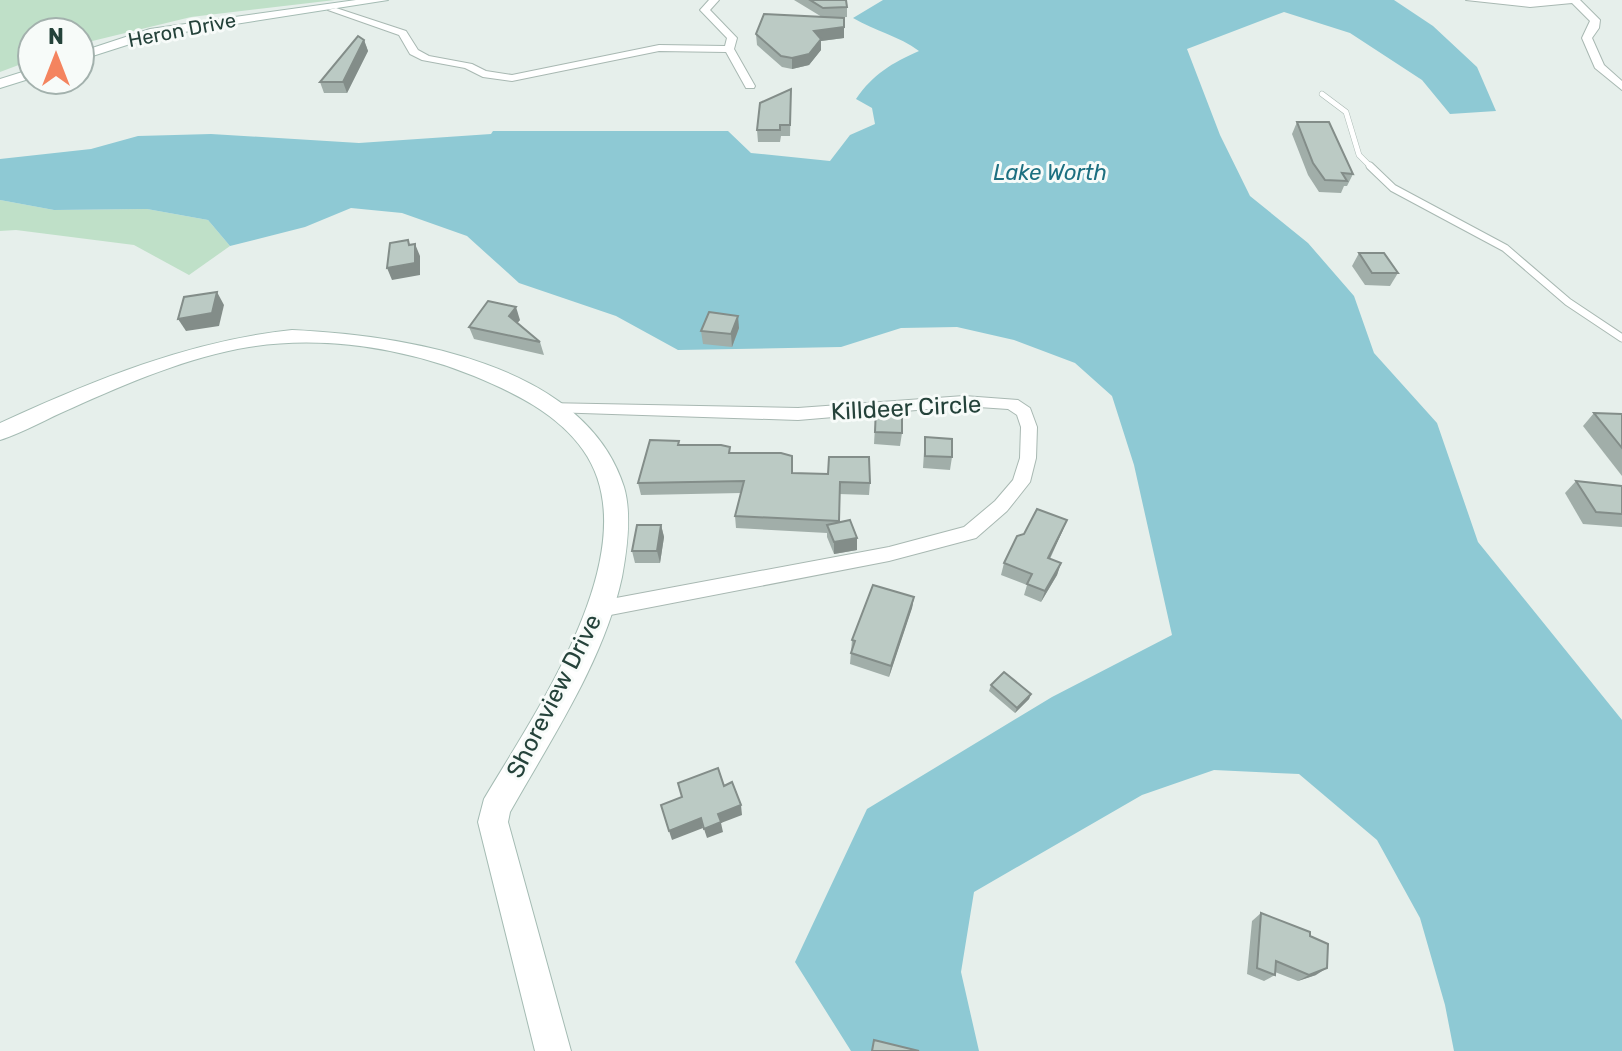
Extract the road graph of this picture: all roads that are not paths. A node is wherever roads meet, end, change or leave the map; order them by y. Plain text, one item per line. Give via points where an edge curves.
1 (382, 0) edge
2 (714, 0) edge
3 (1471, 0) edge
4 (1574, 0) edge
5 (333, 10) junction
6 (729, 49) junction
7 (96, 51) edge
8 (750, 86) dead end
9 (1622, 87) edge
10 (1322, 94) dead end
11 (1622, 338) edge
12 (551, 407) junction
13 (0, 432) edge
14 (600, 609) junction
15 (553, 1051) edge

1 - 5 street, Heron Drive
2 - 6 street via 705,10 732,38
3 - 4 street
4 - 9 street via 1595,20 1587,38 1593,57
5 - 6 street via 403,33 414,52 426,58 507,77 659,48
5 - 7 street, Heron Drive via 150,33
6 - 8 street
10 - 11 lane via 1346,112 1359,155 1393,188 1505,248 1568,302
12 - 13 street, Shoreview Drive via 491,373 405,348 312,338 252,340 112,382
12 - 14 street, Shoreview Drive via 588,441 612,488 614,548
12 - 14 street, Killdeer Circle via 798,414 964,401 1012,404 1024,412 1029,427 1021,482 970,533 889,554
14 - 15 street, Shoreview Drive via 495,809 493,822

